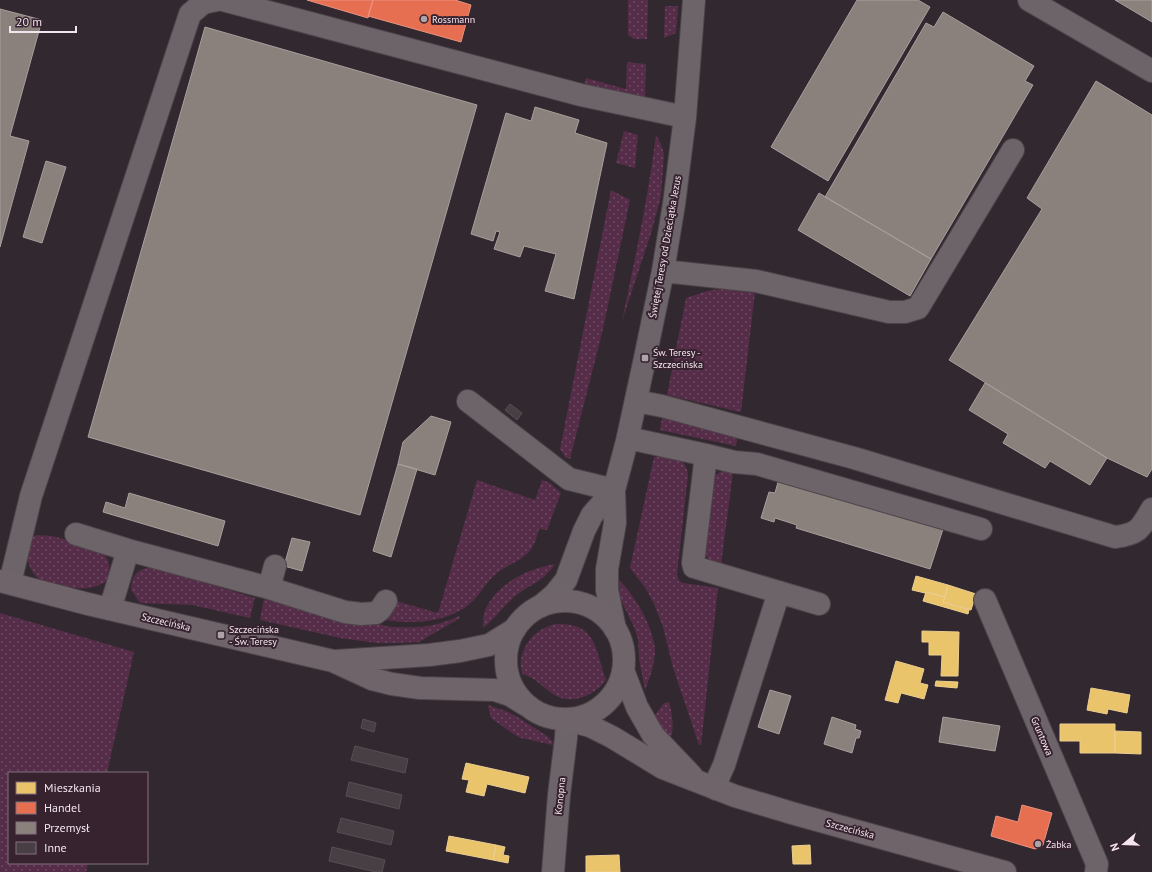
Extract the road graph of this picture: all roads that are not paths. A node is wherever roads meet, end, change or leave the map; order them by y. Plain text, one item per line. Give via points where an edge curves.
1 (216, 0) edge
2 (223, 0) edge
3 (694, 0) edge
4 (1029, 0) edge
5 (1152, 71) edge
6 (685, 117) junction
7 (1013, 150) dead end
8 (663, 271) junction
9 (468, 401) dead end
10 (636, 401) junction
11 (628, 438) junction
12 (706, 455) junction
13 (614, 490) junction
14 (1152, 509) edge
15 (981, 529) dead end
16 (76, 534) dead end
17 (128, 550) junction
18 (274, 566) dead end
19 (5, 582) edge
20 (269, 588) junction
21 (779, 592) junction
22 (985, 600) dead end
23 (386, 601) dead end
24 (819, 604) dead end
25 (542, 606) junction
26 (110, 609) junction
27 (515, 629) junction
28 (615, 629) junction
29 (333, 661) junction
30 (623, 670) junction
31 (526, 705) junction
32 (567, 720) junction
33 (707, 785) junction
34 (553, 872) edge
35 (1005, 872) edge
36 (1096, 872) edge

1 - 19 street via 203,3 190,14
2 - 6 street via 581,94
3 - 6 street, Świętej Teresy od Dzieciątka Jezus
4 - 5 street
6 - 8 street, Świętej Teresy od Dzieciątka Jezus
7 - 8 street via 918,308 905,312 889,312 756,281
8 - 10 street, Świętej Teresy od Dzieciątka Jezus
9 - 13 street via 569,479
10 - 11 street, Świętej Teresy od Dzieciątka Jezus
10 - 14 street via 854,458 1115,537 1130,535 1141,527
11 - 12 street
11 - 13 street, Świętej Teresy od Dzieciątka Jezus
12 - 15 street via 734,462 757,464
12 - 21 street via 694,567
13 - 25 street, Świętej Teresy od Dzieciątka Jezus via 592,514 566,580
13 - 28 street, Świętej Teresy od Dzieciątka Jezus via 614,523 607,590
16 - 17 street
17 - 20 street
17 - 26 street
18 - 20 street
19 - 26 main road, Szczecińska
20 - 23 street via 345,612 361,614 376,613
21 - 24 street
21 - 33 street via 724,765 719,776
22 - 36 street, Gruntowa via 1097,864
25 - 27 main road via 525,616
25 - 28 main road via 563,601 585,605 600,612
26 - 29 main road, Szczecińska
27 - 29 main road, Szczecińska via 489,645 460,651
27 - 31 main road via 507,647 506,669 513,688
28 - 30 main road via 624,652
29 - 31 main road, Szczecińska via 379,681 420,688 495,690 510,695
30 - 32 main road via 618,686 606,703 588,715
30 - 33 main road, Szczecińska via 636,707 653,735
31 - 32 main road via 547,717
32 - 33 main road, Szczecińska via 590,726 663,768
32 - 34 street, Konopna
33 - 35 main road, Szczecińska via 795,814

